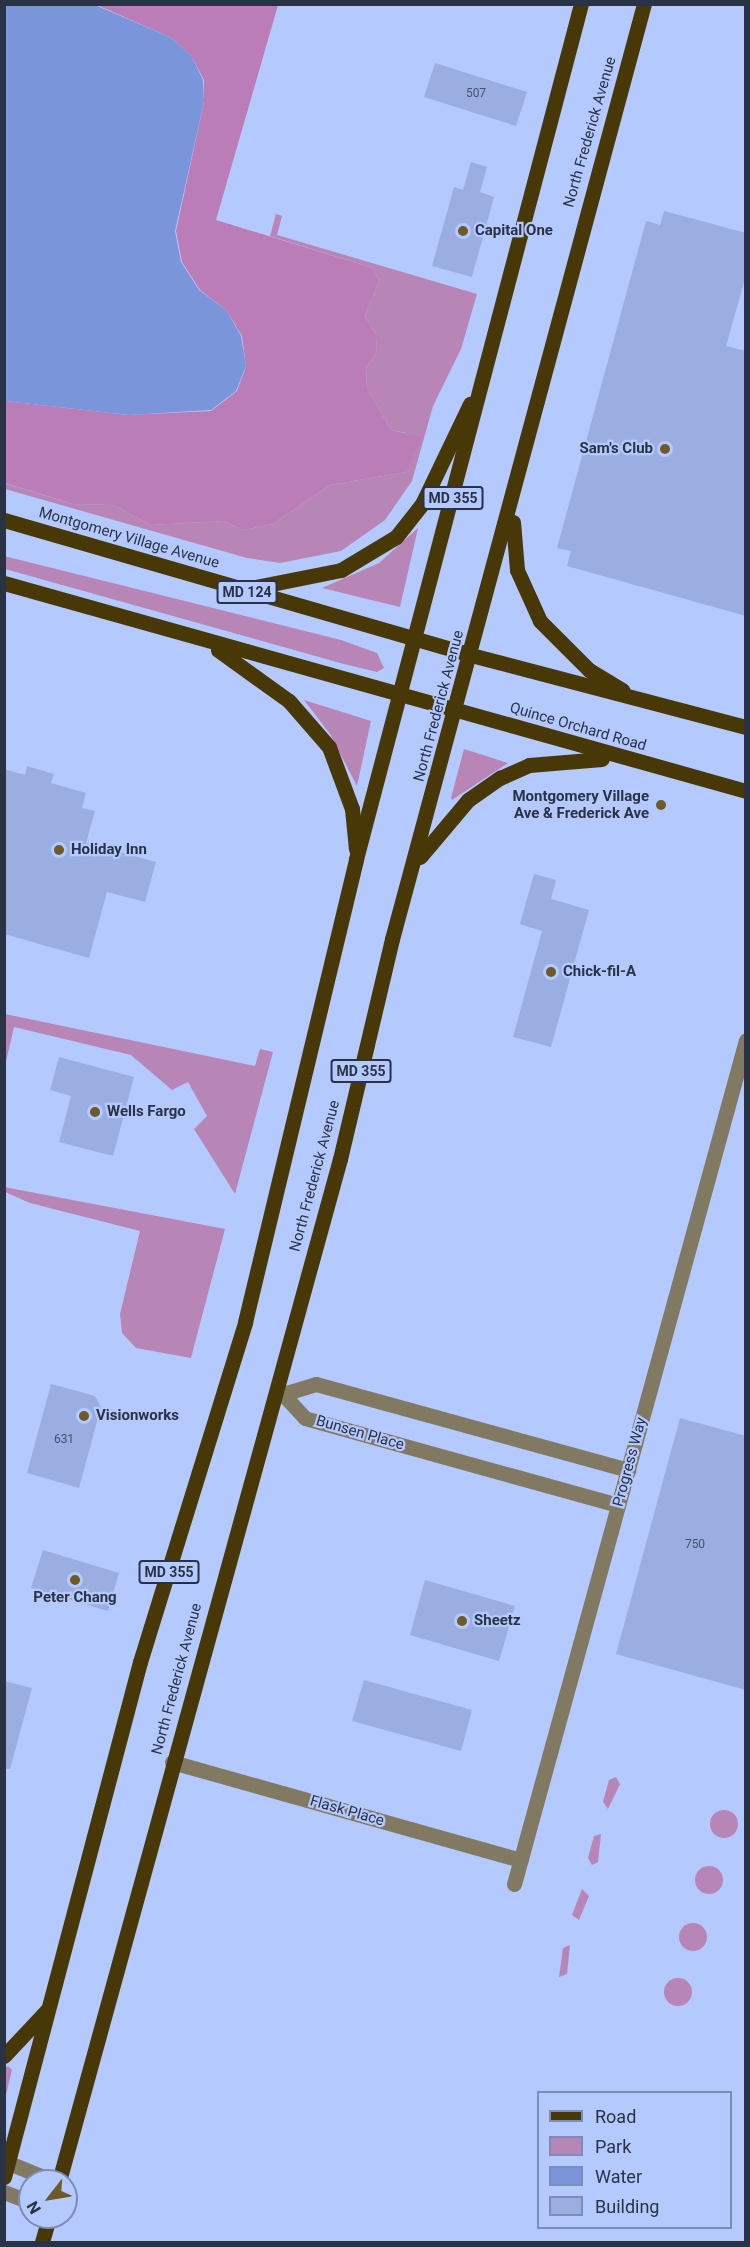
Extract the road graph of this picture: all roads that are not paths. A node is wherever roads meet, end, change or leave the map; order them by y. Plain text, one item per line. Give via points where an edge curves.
1 (582, 4) edge
2 (644, 4) edge
3 (496, 331) junction
4 (513, 502) junction
5 (4, 520) edge
6 (4, 583) edge
7 (239, 589) junction
8 (417, 640) junction
9 (206, 642) junction
10 (471, 655) junction
11 (401, 696) junction
12 (638, 700) junction
13 (456, 711) junction
14 (746, 728) edge
15 (621, 759) junction
16 (746, 791) edge
17 (356, 860) junction
18 (413, 867) junction
19 (746, 1040) edge
20 (628, 1470) junction
21 (618, 1505) junction
22 (172, 1762) junction
23 (521, 1860) junction
24 (514, 1884) dead end
25 (52, 2004) junction
26 (4, 2056) edge
27 (6, 2167) edge
28 (62, 2169) edge

1 - 3 main road, MD 355
2 - 4 main road, North Frederick Avenue / MD 355
3 - 7 main road via 446,459 396,537 341,570
3 - 8 main road, MD 355
4 - 10 main road, North Frederick Avenue / MD 355
4 - 12 main road via 517,570 540,621 589,670
5 - 7 main road, Montgomery Village Avenue / MD 124
6 - 9 main road
7 - 8 main road, Montgomery Village Avenue / MD 124
8 - 10 main road, MD 124
8 - 11 main road, MD 355
9 - 11 main road
9 - 17 main road via 289,701 329,747 352,809
10 - 12 main road, MD 124
10 - 13 main road, North Frederick Avenue / MD 355
11 - 13 main road, Quince Orchard Road
11 - 17 main road, MD 355
12 - 14 main road, MD 124
13 - 15 main road, Quince Orchard Road
13 - 18 main road, North Frederick Avenue / MD 355
15 - 16 main road, Quince Orchard Road
15 - 18 main road via 560,760 500,778 468,800
17 - 25 main road, MD 355 via 245,1322 140,1662
18 - 22 main road, North Frederick Avenue / MD 355 via 340,1159
19 - 20 street, Progress Way
20 - 21 street, Progress Way
20 - 21 street, Bunsen Place via 316,1384 283,1394 305,1418
21 - 23 street, Progress Way
22 - 23 street, Flask Place
22 - 28 main road, North Frederick Avenue / MD 355
23 - 24 street, Progress Way
25 - 26 main road
25 - 27 main road, MD 355

